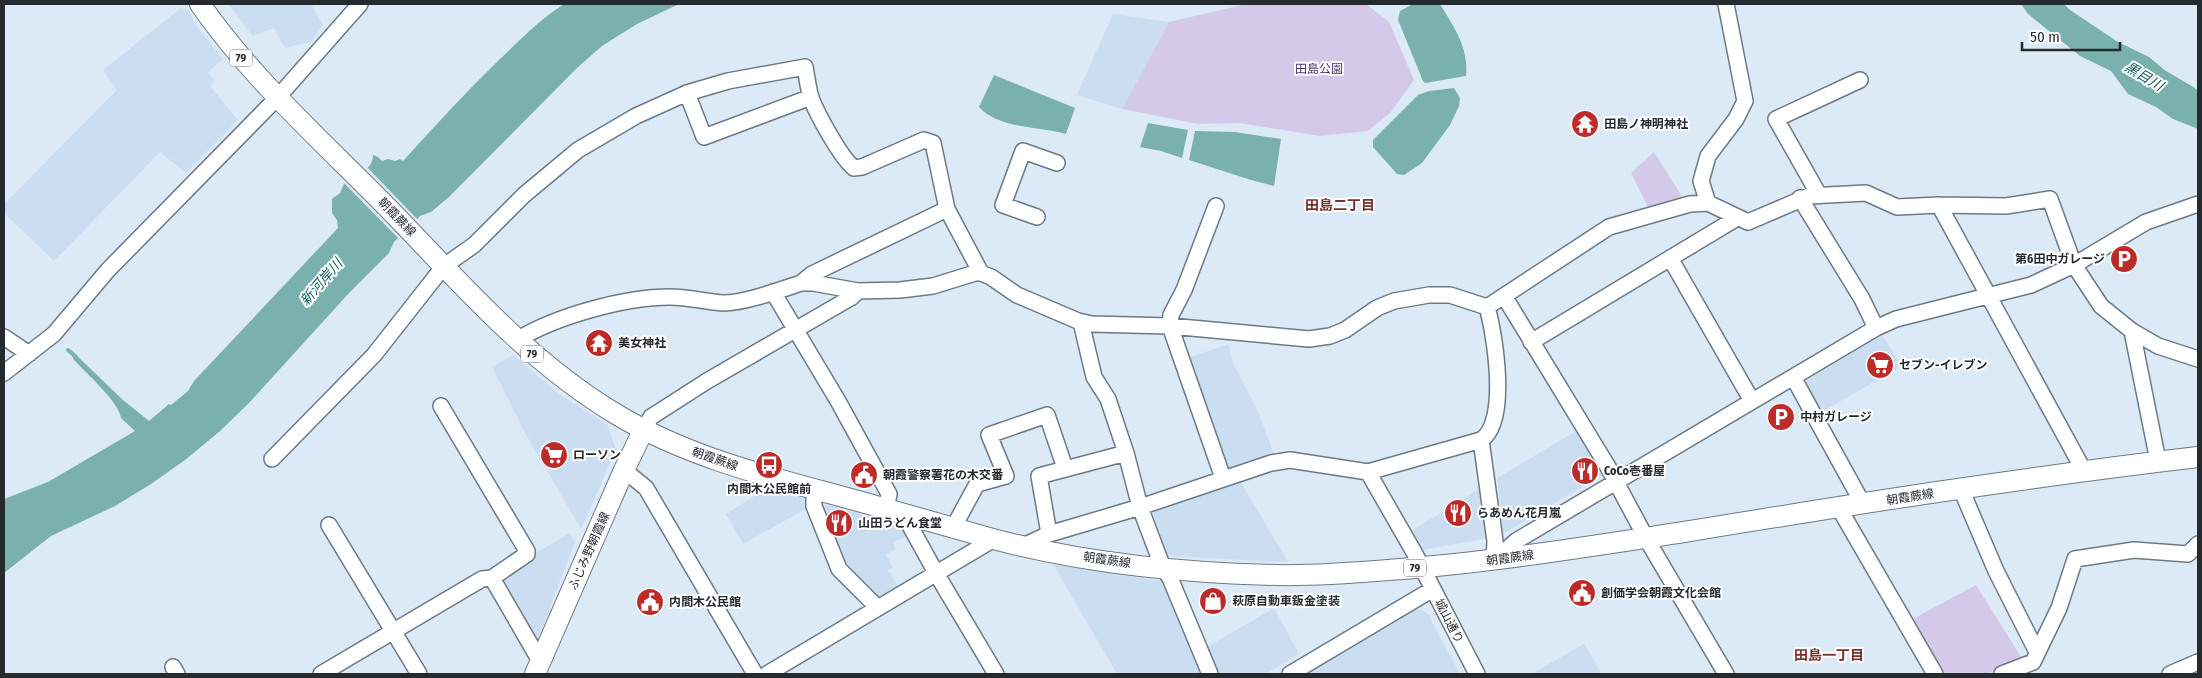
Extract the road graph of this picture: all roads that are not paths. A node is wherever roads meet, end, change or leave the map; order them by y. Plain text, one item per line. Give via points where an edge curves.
1 (200, 4) edge
2 (360, 4) edge
3 (1726, 4) edge
4 (1860, 80) dead end
5 (687, 93) junction
6 (811, 97) junction
7 (283, 102) junction
8 (1057, 163) dead end
9 (1819, 195) junction
10 (1800, 198) junction
11 (1708, 202) junction
12 (2198, 204) edge
13 (1939, 205) junction
14 (1216, 206) dead end
15 (947, 209) junction
16 (1037, 217) dead end
17 (1737, 218) junction
18 (1670, 258) junction
19 (440, 262) junction
20 (2074, 265) junction
21 (981, 273) junction
22 (801, 283) junction
23 (858, 291) junction
24 (773, 292) junction
25 (1504, 296) junction
26 (1990, 296) junction
27 (1487, 307) junction
28 (1081, 322) junction
29 (1170, 326) junction
30 (1876, 328) junction
31 (795, 331) junction
32 (2132, 331) junction
33 (4, 337) edge
34 (517, 340) junction
35 (1531, 342) junction
36 (29, 354) junction
37 (2198, 359) edge
38 (4, 373) edge
39 (1794, 377) junction
40 (1752, 401) junction
41 (441, 406) dead end
42 (644, 430) junction
43 (1481, 440) junction
44 (1126, 453) junction
45 (2198, 457) edge
46 (272, 459) dead end
47 (2158, 461) junction
48 (1065, 468) junction
49 (624, 470) junction
50 (2084, 471) junction
51 (1368, 472) junction
52 (1223, 478) junction
53 (1616, 482) junction
54 (814, 488) junction
55 (1961, 488) junction
56 (1863, 504) junction
57 (1140, 507) junction
58 (1839, 508) junction
59 (886, 509) junction
60 (906, 514) junction
61 (329, 525) dead end
62 (956, 528) junction
63 (1049, 534) junction
64 (1646, 538) junction
65 (994, 539) junction
66 (2198, 544) edge
67 (1023, 546) junction
68 (1494, 561) junction
69 (1163, 568) junction
70 (1422, 568) junction
71 (936, 572) junction
72 (492, 578) junction
73 (1433, 589) junction
74 (878, 608) junction
75 (394, 631) junction
76 (2198, 662) edge
77 (2036, 663) edge
78 (538, 668) edge
79 (321, 674) edge
80 (419, 674) edge
81 (755, 674) edge
82 (768, 674) edge
83 (996, 674) edge
84 (1210, 674) edge
85 (1290, 674) edge
86 (1477, 674) edge
87 (1726, 674) edge
88 (1935, 674) edge
89 (2002, 674) edge
90 (2170, 674) edge

1 - 7 main road, 朝霞蕨線 / 79 via 233,48
2 - 7 street
3 - 11 street via 1745,101 1736,120 1708,156 1701,181
4 - 9 street via 1776,119
5 - 6 street via 728,81 805,67
5 - 6 street via 704,137
5 - 19 street via 614,127 578,150 524,195 474,245
6 - 15 street via 819,116 854,168 924,140 932,143
7 - 19 main road, 朝霞蕨線 / 79
7 - 36 street via 108,270 54,334
8 - 16 street via 1023,151 1003,205
9 - 10 street
9 - 13 street via 1866,193 1898,207
10 - 17 street via 1748,222
10 - 30 street via 1862,299
11 - 17 street
11 - 25 street via 1609,227
12 - 20 street via 2146,222
13 - 20 street via 2006,206 2050,199
13 - 26 street
14 - 29 street via 1171,316
15 - 21 street
15 - 22 street via 812,274
17 - 18 street
18 - 35 street
18 - 40 street
19 - 34 main road, 朝霞蕨線 / 79
19 - 46 street via 374,356
20 - 26 street via 2031,285
20 - 32 street via 2101,306
21 - 23 street via 933,286
21 - 28 street via 1017,295
22 - 23 street
22 - 24 street
23 - 31 street
24 - 31 street
24 - 34 street via 724,303 669,297 618,303 572,317
25 - 27 street
25 - 35 street
26 - 30 street via 1896,319
26 - 50 street
27 - 29 street via 1450,295 1394,301 1377,308 1345,330 1309,339
27 - 43 street via 1496,359 1497,393 1493,426
28 - 29 street
28 - 44 street via 1094,377 1108,399
29 - 52 street
30 - 39 street
31 - 42 street via 651,417
31 - 59 street via 889,494
32 - 37 street via 2158,346
32 - 47 street
33 - 36 street
34 - 42 main road, 朝霞蕨線 / 79 via 569,383
35 - 53 street
36 - 38 street
39 - 40 street
39 - 56 street
40 - 53 street
41 - 72 street via 527,551
42 - 49 main road, ふじみ野朝霞線
42 - 54 main road, 朝霞蕨線 / 79 via 711,458
43 - 51 street
43 - 68 street via 1495,541
44 - 48 street
44 - 57 street
45 - 47 main road, 朝霞蕨線 / 79
47 - 50 main road, 朝霞蕨線 / 79
48 - 62 street via 1047,415 989,435 1006,476 977,484 958,518
48 - 63 street via 1039,476
49 - 78 main road, ふじみ野朝霞線
49 - 81 street via 646,488
50 - 55 main road, 朝霞蕨線 / 79
51 - 52 street via 1290,460
51 - 70 street, 城山通り
52 - 57 street
53 - 64 street
53 - 68 street via 1516,542
54 - 59 main road, 朝霞蕨線 / 79
54 - 74 street via 814,506 839,569
55 - 56 main road, 朝霞蕨線 / 79
55 - 77 street
56 - 58 main road, 朝霞蕨線 / 79
57 - 63 street
57 - 69 street
58 - 64 main road, 朝霞蕨線 / 79
58 - 88 street
59 - 60 main road, 朝霞蕨線 / 79
60 - 62 main road, 朝霞蕨線 / 79
60 - 71 street via 908,524
61 - 75 street
62 - 65 main road, 朝霞蕨線 / 79
63 - 67 street
64 - 68 main road, 朝霞蕨線 / 79
64 - 87 street
65 - 67 main road, 朝霞蕨線 / 79
65 - 71 street
66 - 77 street via 2188,554 2134,550 2075,558
67 - 69 main road, 朝霞蕨線 / 79
68 - 70 main road, 朝霞蕨線 / 79
69 - 70 main road, 朝霞蕨線 / 79 via 1284,576
69 - 84 street
70 - 73 street, 城山通り
71 - 74 street
71 - 83 street
72 - 75 street via 482,579
72 - 78 street
73 - 85 street
73 - 86 street, 城山通り
74 - 82 street
75 - 79 street
75 - 80 street
76 - 90 street
77 - 89 street

